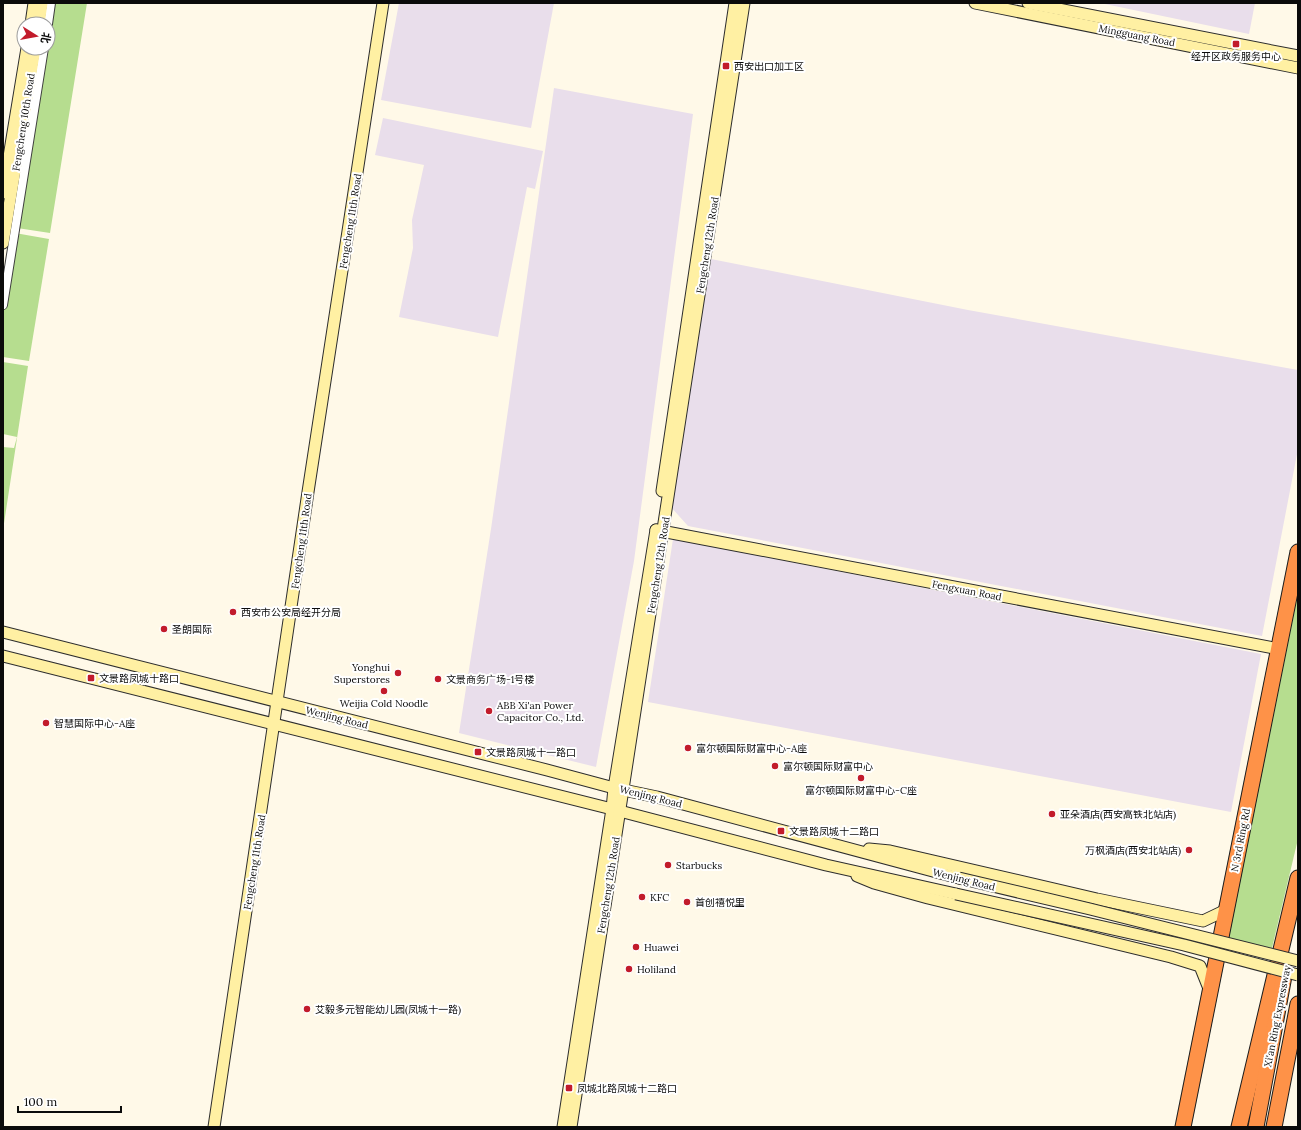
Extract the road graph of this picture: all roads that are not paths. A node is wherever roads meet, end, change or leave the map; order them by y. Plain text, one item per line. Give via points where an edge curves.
1 (34, 3) edge
2 (42, 3) edge
3 (51, 3) edge
4 (383, 3) edge
5 (735, 3) edge
6 (744, 3) edge
7 (976, 3) edge
8 (1028, 3) edge
9 (32, 16) edge
10 (40, 16) edge
11 (49, 16) edge
12 (26, 56) edge
13 (34, 56) edge
14 (43, 56) edge
15 (1298, 56) edge
16 (1298, 68) edge
17 (3, 193) edge
18 (3, 243) edge
19 (3, 305) edge
20 (660, 530) junction
21 (1298, 552) edge
22 (3, 632) edge
23 (1279, 649) junction
24 (3, 656) edge
25 (278, 702) junction
26 (274, 724) junction
27 (618, 788) junction
28 (616, 810) junction
29 (843, 848) junction
30 (826, 865) junction
31 (1298, 878) edge
32 (1298, 905) edge
33 (1226, 910) junction
34 (1298, 961) edge
35 (1298, 975) edge
36 (1210, 992) junction
37 (1298, 1004) edge
38 (1293, 1030) junction
39 (214, 1127) edge
40 (563, 1127) edge
41 (571, 1127) edge
42 (1183, 1127) edge
43 (1238, 1127) edge
44 (1256, 1127) edge
45 (1274, 1127) edge
46 (1279, 1127) edge

1 - 9 main road
2 - 10 main road
3 - 11 street
4 - 25 main road, Fengcheng 11th Road
5 - 20 main road, Fengcheng 12th Road
6 - 20 main road, Fengcheng 12th Road
7 - 16 main road, Mingguang Road
8 - 15 main road, Mingguang Road
12 - 17 main road, Fengcheng 10th Road
13 - 18 main road, Fengcheng 10th Road
14 - 19 street
20 - 23 main road, Fengxuan Road
20 - 27 main road, Fengcheng 12th Road
21 - 23 highway, N 3rd Ring Rd
22 - 25 main road, Wenjing Road
23 - 33 highway, N 3rd Ring Rd
24 - 26 main road, Wenjing Road
25 - 26 main road, Fengcheng 11th Road
25 - 27 main road, Wenjing Road
26 - 28 main road, Wenjing Road
26 - 39 main road, Fengcheng 11th Road
27 - 28 main road, Fengcheng 12th Road
27 - 29 main road, Wenjing Road
28 - 30 main road, Wenjing Road
28 - 40 main road, Fengcheng 12th Road
28 - 41 main road, Fengcheng 12th Road
29 - 33 main road via 890,851 1203,921
29 - 34 main road, Wenjing Road, bridge
30 - 35 main road, Wenjing Road, bridge via 1184,945
30 - 36 main road via 874,883 928,898 1200,966
31 - 43 highway
32 - 44 highway, Xi'an Ring Expressway
33 - 36 highway, N 3rd Ring Rd
36 - 42 highway, N 3rd Ring Rd
37 - 38 highway, Xi'an Ring Expressway
38 - 45 highway, Xi'an Ring Expressway
38 - 46 highway

